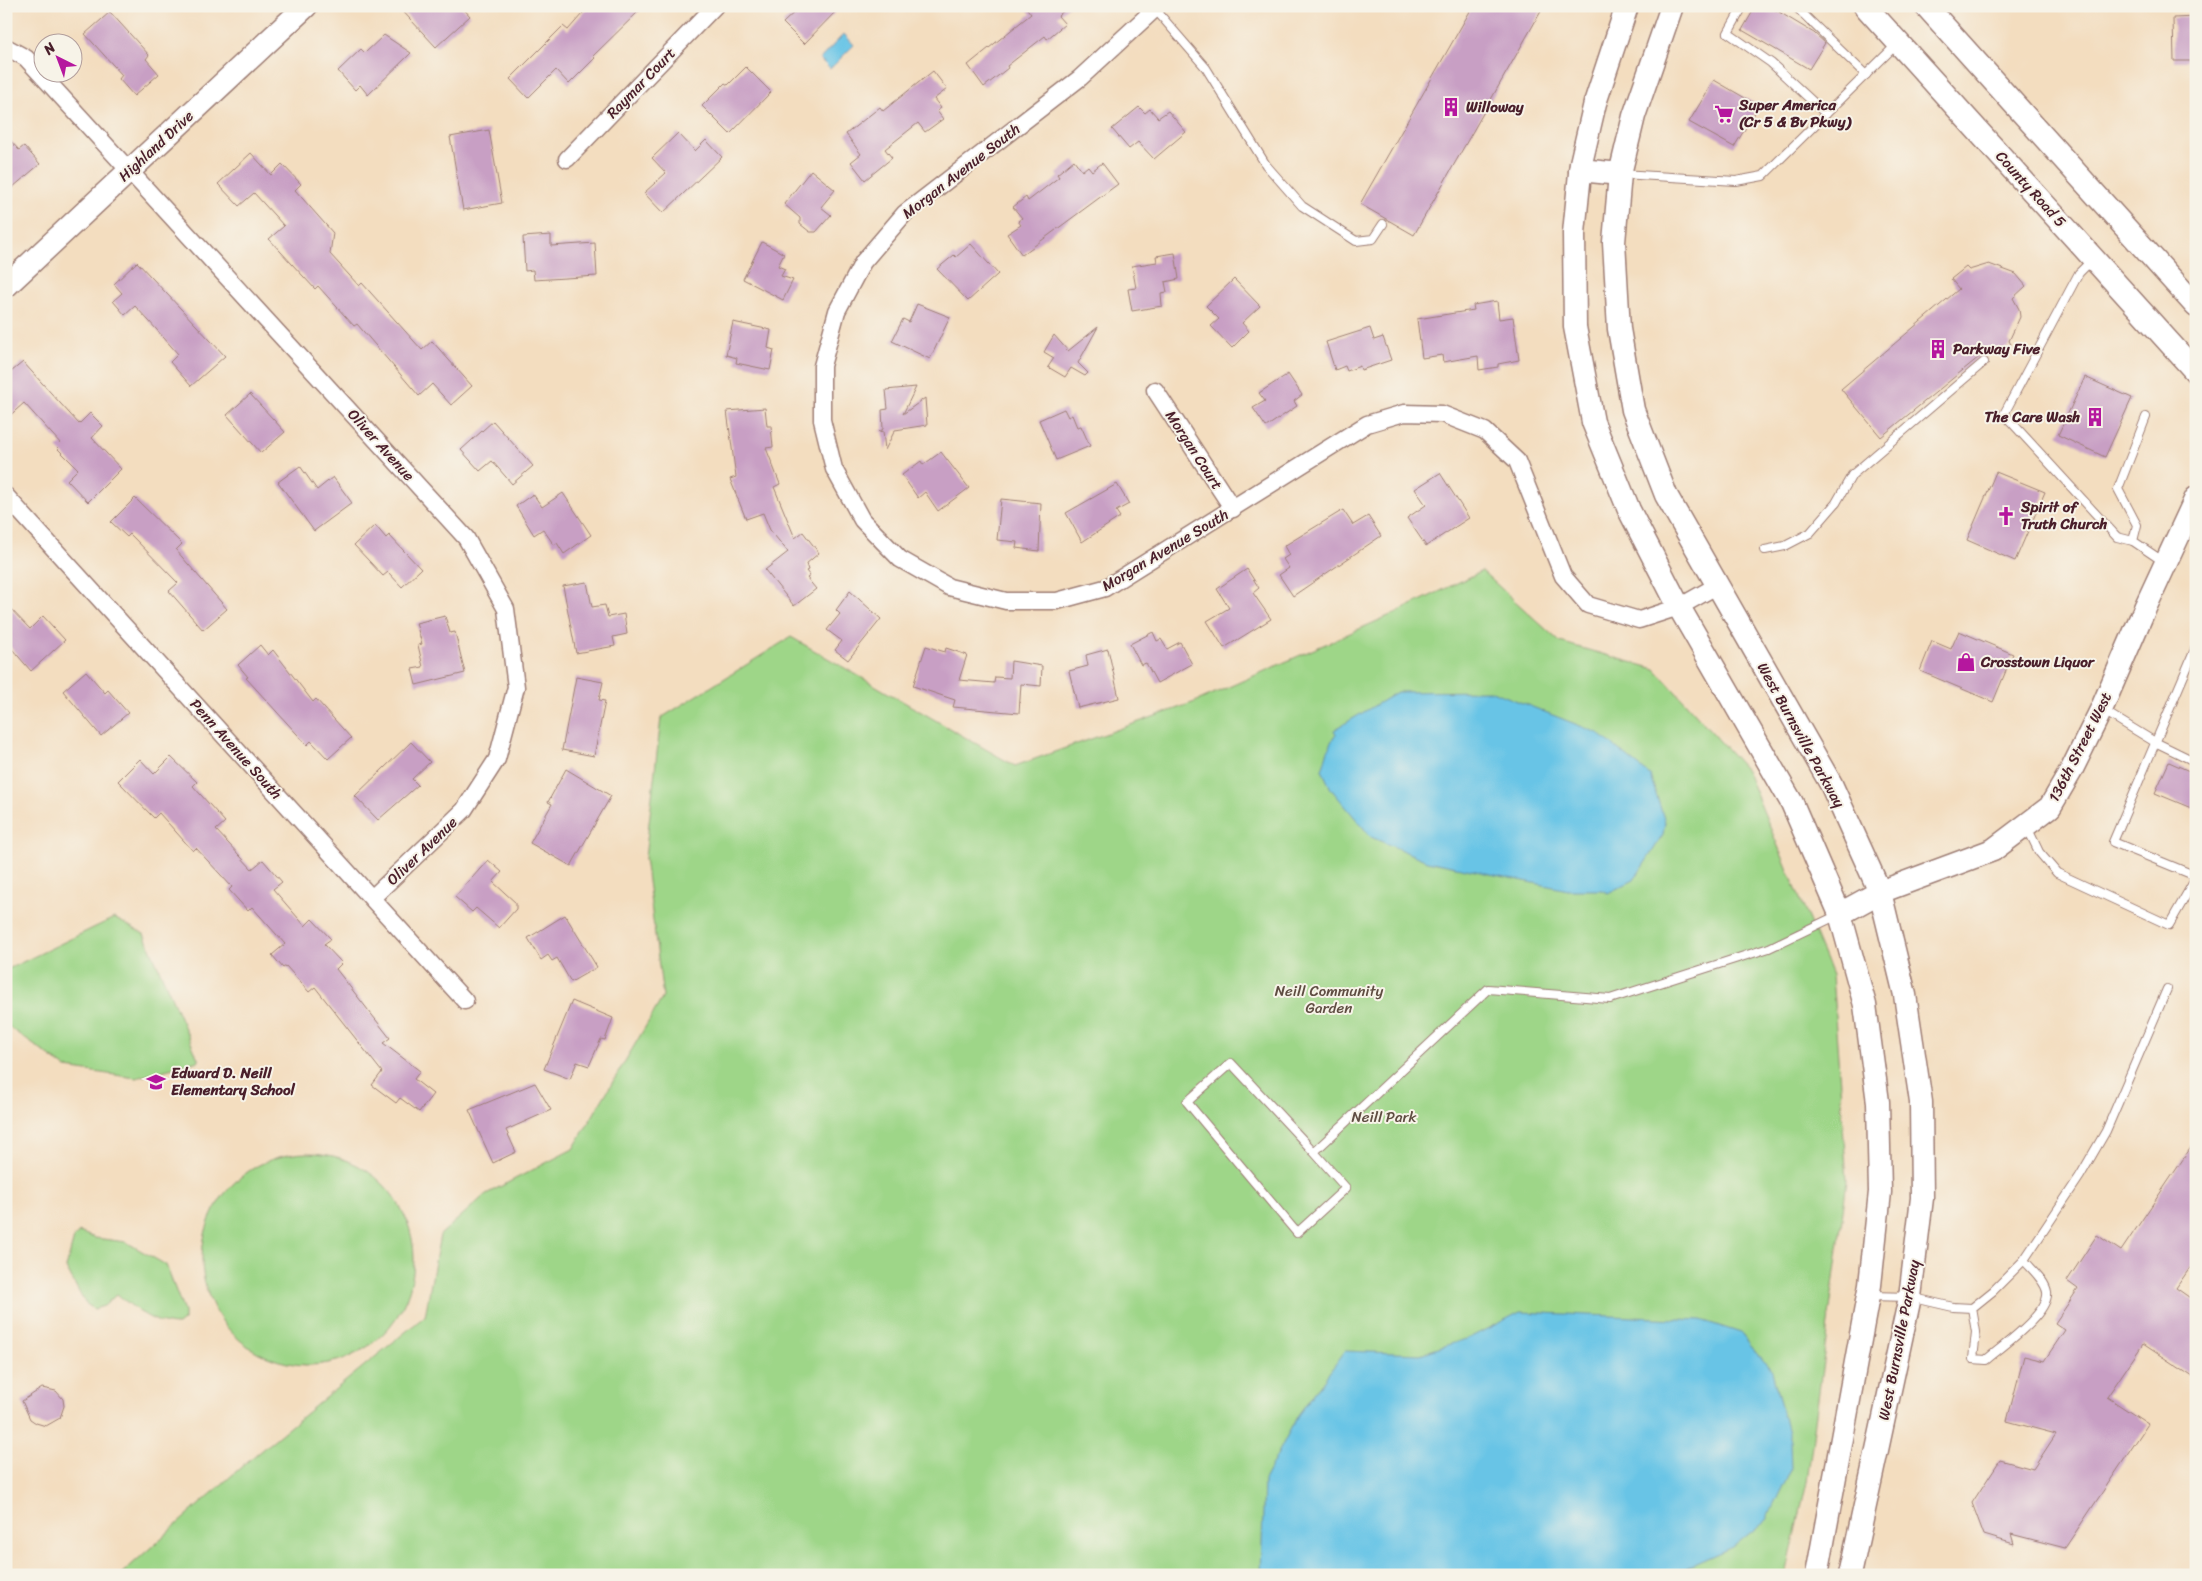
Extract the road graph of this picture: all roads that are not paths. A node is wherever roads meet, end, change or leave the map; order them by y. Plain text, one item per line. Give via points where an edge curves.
1 (306, 6) edge
2 (715, 6) edge
3 (1627, 6) edge
4 (1672, 6) edge
5 (1743, 6) edge
6 (1795, 6) edge
7 (1866, 6) edge
8 (1926, 6) edge
9 (1156, 8) edge
10 (1899, 43) junction
11 (6, 47) edge
12 (1866, 75) junction
13 (1826, 114) junction
14 (567, 159) dead end
15 (130, 170) junction
16 (1580, 170) junction
17 (1620, 174) junction
18 (1383, 224) dead end
19 (2094, 259) junction
20 (6, 286) edge
21 (2196, 306) edge
22 (1984, 362) dead end
23 (2196, 372) edge
24 (1155, 390) dead end
25 (2146, 417) dead end
26 (6, 496) edge
27 (2196, 498) edge
28 (1233, 509) junction
29 (2133, 541) junction
30 (1765, 550) dead end
31 (2165, 563) junction
32 (1718, 585) junction
33 (1679, 607) junction
34 (2196, 647) edge
35 (2102, 710) junction
36 (2155, 742) junction
37 (2196, 762) edge
38 (2026, 826) junction
39 (2196, 877) edge
40 (1880, 892) junction
41 (372, 898) junction
42 (1840, 914) junction
43 (2167, 989) dead end
44 (465, 1002) dead end
45 (1314, 1152) junction
46 (2024, 1260) junction
47 (1868, 1296) junction
48 (1910, 1297) junction
49 (1972, 1308) junction
50 (1818, 1575) edge
51 (1850, 1575) edge

1 - 15 street, Highland Drive
2 - 14 street, Raymar Court
3 - 16 street via 1594,103
4 - 17 street, West Burnsville Parkway via 1634,116
5 - 13 lane via 1728,33 1771,63
6 - 12 lane
7 - 10 street, County Road 5
8 - 21 street
9 - 18 lane via 1206,68 1266,165 1302,206 1356,241 1373,239
9 - 28 street, Morgan Avenue South via 1080,78 905,213 863,262 837,311 822,366 822,420 834,469 862,520 900,559 950,587 1006,601 1056,601 1106,588
10 - 12 lane
10 - 19 street, County Road 5
11 - 15 street, Oliver Avenue via 26,58
12 - 13 lane
13 - 17 lane via 1763,176 1736,181
15 - 20 street, Highland Drive
15 - 41 street, Oliver Avenue via 466,538 506,609 516,687 497,759 464,810
16 - 17 street
16 - 33 street via 1574,233 1575,327 1593,422 1628,510
17 - 32 street, West Burnsville Parkway via 1614,242 1619,329 1634,410 1666,495
19 - 23 street, County Road 5
19 - 29 lane via 2079,273 2004,414 2117,537
22 - 30 lane via 1852,475 1836,502 1810,533 1785,546
24 - 28 street, Morgan Court
25 - 29 lane via 2118,489 2137,525
26 - 41 street, Penn Avenue South
27 - 31 street, 136th Street West
28 - 33 street, Morgan Avenue South via 1367,424 1404,413 1442,414 1485,432 1517,461 1563,576 1588,606 1639,620
29 - 31 lane
31 - 35 street, 136th Street West
32 - 33 street, Morgan Avenue South
32 - 40 street, West Burnsville Parkway via 1831,784
33 - 42 street via 1792,803
34 - 36 lane
35 - 36 lane
35 - 38 street, 136th Street West via 2050,807
36 - 37 lane
36 - 39 lane via 2113,842
38 - 39 lane via 2039,852 2057,873 2169,925
38 - 40 street, 136th Street West via 1993,850
40 - 42 street, 136th Street West
40 - 48 street, West Burnsville Parkway via 1905,996 1921,1102 1922,1198
41 - 44 street, Penn Avenue South
42 - 45 lane via 1769,948 1610,999 1488,989
42 - 47 street via 1864,1005 1878,1102 1880,1192
43 - 46 lane via 2106,1131
45 - 45 lane via 1231,1063 1187,1102 1297,1233 1346,1188
46 - 49 lane
46 - 49 lane via 2044,1284 2047,1293 2045,1305 1986,1360 1973,1359 1976,1332
47 - 48 lane
47 - 50 street
48 - 49 lane
48 - 51 street, West Burnsville Parkway

